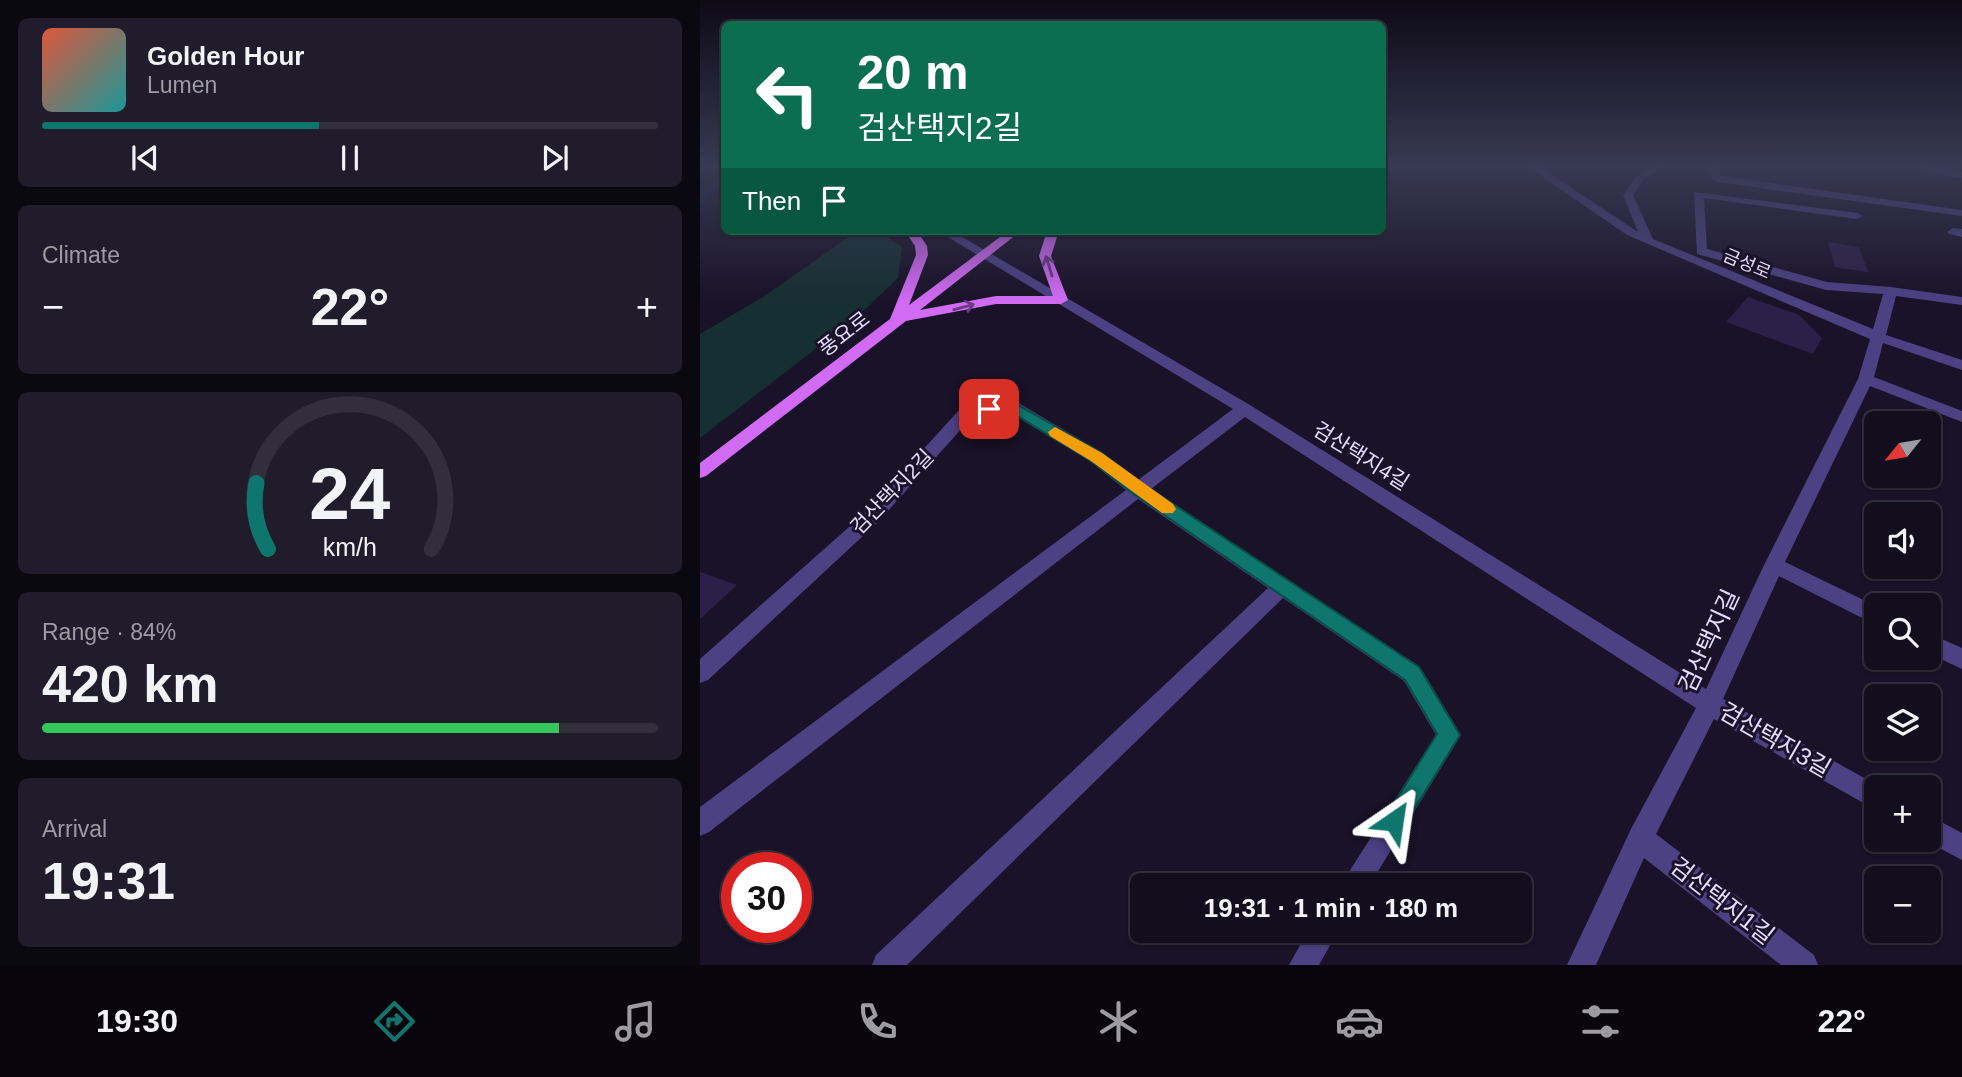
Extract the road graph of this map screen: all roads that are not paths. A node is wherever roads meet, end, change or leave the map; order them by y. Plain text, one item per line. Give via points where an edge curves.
1 (1600, 212) edge
2 (1635, 212) edge
3 (1699, 212) edge
4 (1828, 212) edge
5 (1857, 216) dead end
6 (914, 235) edge
7 (951, 235) edge
8 (1009, 235) edge
9 (1052, 235) edge
10 (1648, 241) junction
11 (984, 253) junction
12 (1891, 291) junction
13 (1060, 300) junction
14 (1962, 301) edge
15 (897, 319) junction
16 (1880, 337) junction
17 (1962, 365) edge
18 (1866, 379) junction
19 (1244, 409) junction
20 (1962, 417) edge
21 (700, 472) edge
22 (1137, 489) junction
23 (1774, 565) junction
24 (1282, 587) junction
25 (1864, 610) edge
26 (1941, 648) edge
27 (1962, 659) edge
28 (700, 673) edge
29 (1710, 704) junction
30 (1864, 791) edge
31 (700, 823) edge
32 (1941, 835) edge
33 (1640, 838) junction
34 (1962, 847) edge
35 (1361, 873) edge
36 (1317, 943) edge
37 (886, 965) edge
38 (1303, 965) edge
39 (1581, 965) edge
40 (1804, 965) edge

1 - 10 street, 금성로
2 - 10 street
3 - 12 street via 1701,251 1826,286
4 - 5 street
6 - 15 main road via 922,255
7 - 11 street, 검산택지4길
8 - 11 main road, 풍요로
13 -> 9 main road via 1045,256
10 - 16 street, 금성로
11 - 13 street, 검산택지4길
11 - 15 main road, 풍요로
12 - 14 street
12 - 16 street, 검산택지길
15 -> 13 main road via 996,300
13 - 19 street, 검산택지4길
15 - 21 main road, 풍요로
16 - 17 street, 금성로
16 - 18 street, 검산택지길
18 - 20 street
18 - 23 street, 검산택지길
19 - 22 street
19 - 29 street, 검산택지4길
22 - 24 street, 검산택지2길
22 - 28 street, 검산택지2길 via 1096,457 1011,406 967,412 872,517
22 - 31 street
23 - 25 street
23 - 29 street, 검산택지길
24 - 35 street, 검산택지2길 via 1412,674 1449,735
24 - 37 street
26 - 27 street
29 - 30 street, 검산택지3길
29 - 33 street, 검산택지길
32 - 34 street
33 - 39 street, 검산택지길
33 - 40 street, 검산택지1길
36 - 38 street

